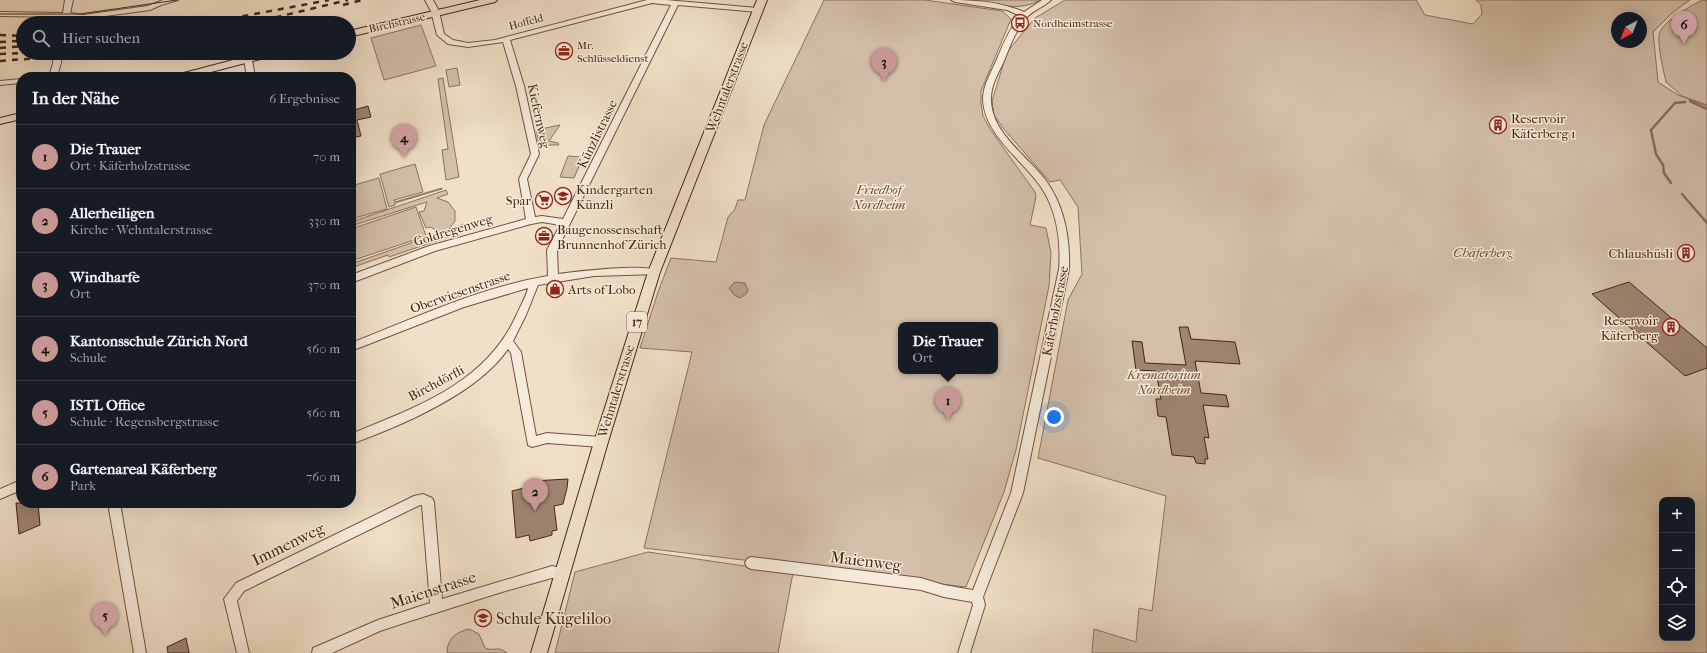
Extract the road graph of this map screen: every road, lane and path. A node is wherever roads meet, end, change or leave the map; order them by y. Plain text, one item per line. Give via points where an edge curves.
1 (69, 0) edge
2 (174, 0) edge
3 (429, 0) edge
4 (492, 0) edge
5 (955, 0) edge
6 (1047, 0) edge
7 (664, 1) edge
8 (676, 3) junction
9 (760, 5) edge
10 (0, 14) edge
11 (435, 14) junction
12 (1025, 15) junction
13 (26, 16) edge
14 (66, 16) edge
15 (91, 16) edge
16 (356, 32) edge
17 (506, 39) junction
18 (56, 60) edge
19 (248, 60) joint
20 (54, 72) edge
21 (200, 72) edge
22 (250, 72) edge
23 (16, 81) edge
24 (0, 83) edge
25 (16, 117) edge
26 (0, 121) edge
27 (532, 221) junction
28 (565, 223) junction
29 (654, 272) junction
30 (356, 277) edge
31 (553, 279) junction
32 (533, 283) junction
33 (508, 341) junction
34 (356, 345) edge
35 (356, 437) edge
36 (601, 442) junction
37 (16, 487) edge
38 (0, 494) edge
39 (115, 508) edge
40 (751, 564) dead end
41 (562, 573) junction
42 (977, 597) junction
43 (437, 607) junction
44 (140, 653) edge
45 (243, 653) edge
46 (318, 653) edge
47 (539, 653) edge
48 (964, 653) edge

1 - 14 street
2 - 15 street via 150,8
3 - 11 street, Hoffeld
4 - 11 main road, Birchstrasse
5 - 12 street via 1008,8
6 - 12 street, Käferholzstrasse
7 - 8 street, Hoffeld
7 - 17 street, Hoffeld via 644,2
8 - 9 street, Hoffeld
8 - 28 street, Künzlistrasse
9 - 29 main road, Wehntalerstrasse / 17
10 - 13 street
11 - 16 main road, Birchstrasse
11 - 17 street, Hoffeld via 442,35 451,42 477,46
12 - 42 street, Käferholzstrasse via 1003,52 989,90 988,106 992,120 1044,185 1054,203 1061,221 1066,256 1017,493
17 - 27 street, Kiefernweg via 520,86 535,154 523,179
18 - 20 street, bridge
19 - 21 main road
19 - 22 street
23 - 24 street
25 - 26 main road
27 - 28 street, Goldregenweg via 542,219
27 - 30 street, Goldregenweg via 432,248
28 - 31 street, Künzlistrasse via 552,250
29 - 31 street, Oberwiesenstrasse via 574,274
29 - 36 main road, Wehntalerstrasse / 17
31 - 32 street, Oberwiesenstrasse
32 - 33 street, Birchdörfli
32 - 34 street, Oberwiesenstrasse via 478,298
33 - 35 street, Birchdörfli via 498,356 475,378 448,395
33 - 36 street via 516,352 532,442 547,438
36 - 41 main road, Wehntalerstrasse / 17
37 - 38 street
39 - 44 street
40 - 42 street, Maienweg via 921,584
41 - 43 street, Maienstrasse via 552,572
41 - 47 main road, Wehntalerstrasse / 17
42 - 48 street, Käferholzstrasse via 979,605
43 - 45 street, Immenweg via 428,502 423,499 240,587 230,600
43 - 46 street, Maienstrasse via 378,626

